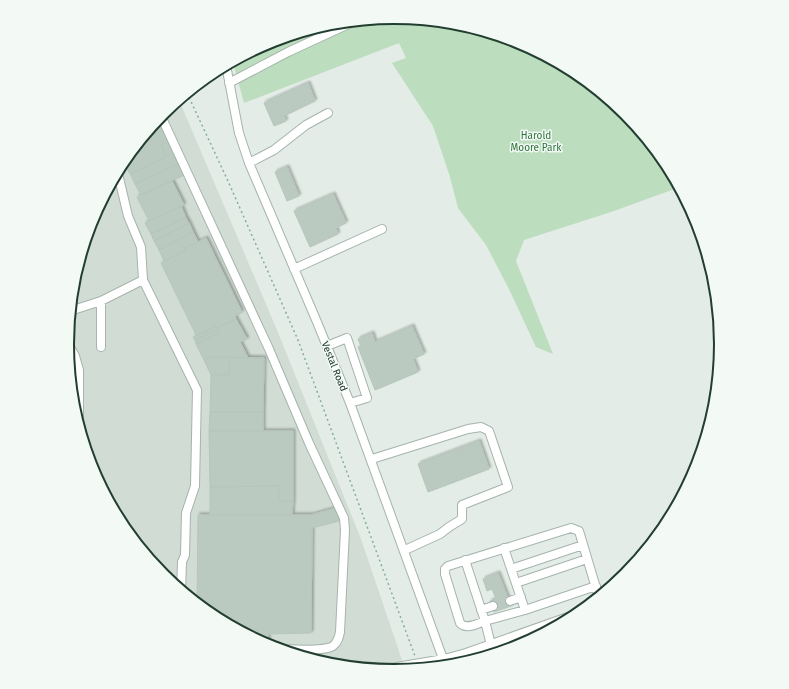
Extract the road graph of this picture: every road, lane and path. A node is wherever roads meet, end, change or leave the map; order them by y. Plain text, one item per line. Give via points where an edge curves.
1 (337, 29) edge
2 (227, 71) edge
3 (229, 82) junction
4 (189, 98) edge
5 (328, 113) dead end
6 (164, 122) edge
7 (249, 163) junction
8 (119, 180) edge
9 (382, 229) dead end
10 (294, 269) junction
11 (143, 280) junction
12 (101, 301) junction
13 (76, 309) edge
14 (327, 346) junction
15 (101, 347) dead end
16 (75, 355) edge
17 (78, 367) joint
18 (78, 396) edge
19 (350, 403) junction
20 (372, 458) junction
21 (583, 545) junction
22 (504, 548) junction
23 (405, 550) junction
24 (587, 559) junction
25 (465, 560) junction
26 (511, 569) junction
27 (181, 583) edge
28 (516, 583) junction
29 (596, 586) junction
30 (598, 592) edge
31 (521, 597) junction
32 (510, 601) tunnel mouth
33 (493, 606) tunnel mouth
34 (481, 610) junction
35 (525, 610) junction
36 (484, 621) junction
37 (557, 621) edge
38 (491, 644) junction
39 (294, 649) edge
40 (415, 656) dead end
41 (452, 660) edge
42 (444, 661) edge

1 - 3 street
2 - 3 street, Vestal Road
3 - 7 street, Vestal Road via 239,133
4 - 40 path via 298,340
5 - 7 street via 306,125 274,150
6 - 39 street via 344,518 338,640 333,646 325,649
7 - 10 street, Vestal Road
8 - 11 street via 128,216 142,247
9 - 10 street
10 - 14 street, Vestal Road
11 - 12 street
11 - 27 street via 197,390 195,486 186,513
12 - 13 street
12 - 15 street
14 - 19 street, Vestal Road
14 - 19 street via 347,338 367,398
16 - 17 street
17 - 18 street
19 - 20 street, Vestal Road
20 - 23 street, Vestal Road
20 - 23 street via 468,429 480,427 489,431 508,487 462,505 462,519 440,534
21 - 22 street via 578,531 572,528
21 - 24 street
21 - 26 street
22 - 25 street
22 - 26 street
23 - 42 street, Vestal Road
24 - 28 street
24 - 29 street
25 - 34 street
25 - 36 street via 448,566 445,574 462,625
26 - 28 street
28 - 31 street
29 - 30 street
29 - 35 street
31 - 32 street
31 - 35 street
33 - 34 street
34 - 36 street
35 - 36 street
36 - 38 street
37 - 38 street
38 - 41 street

